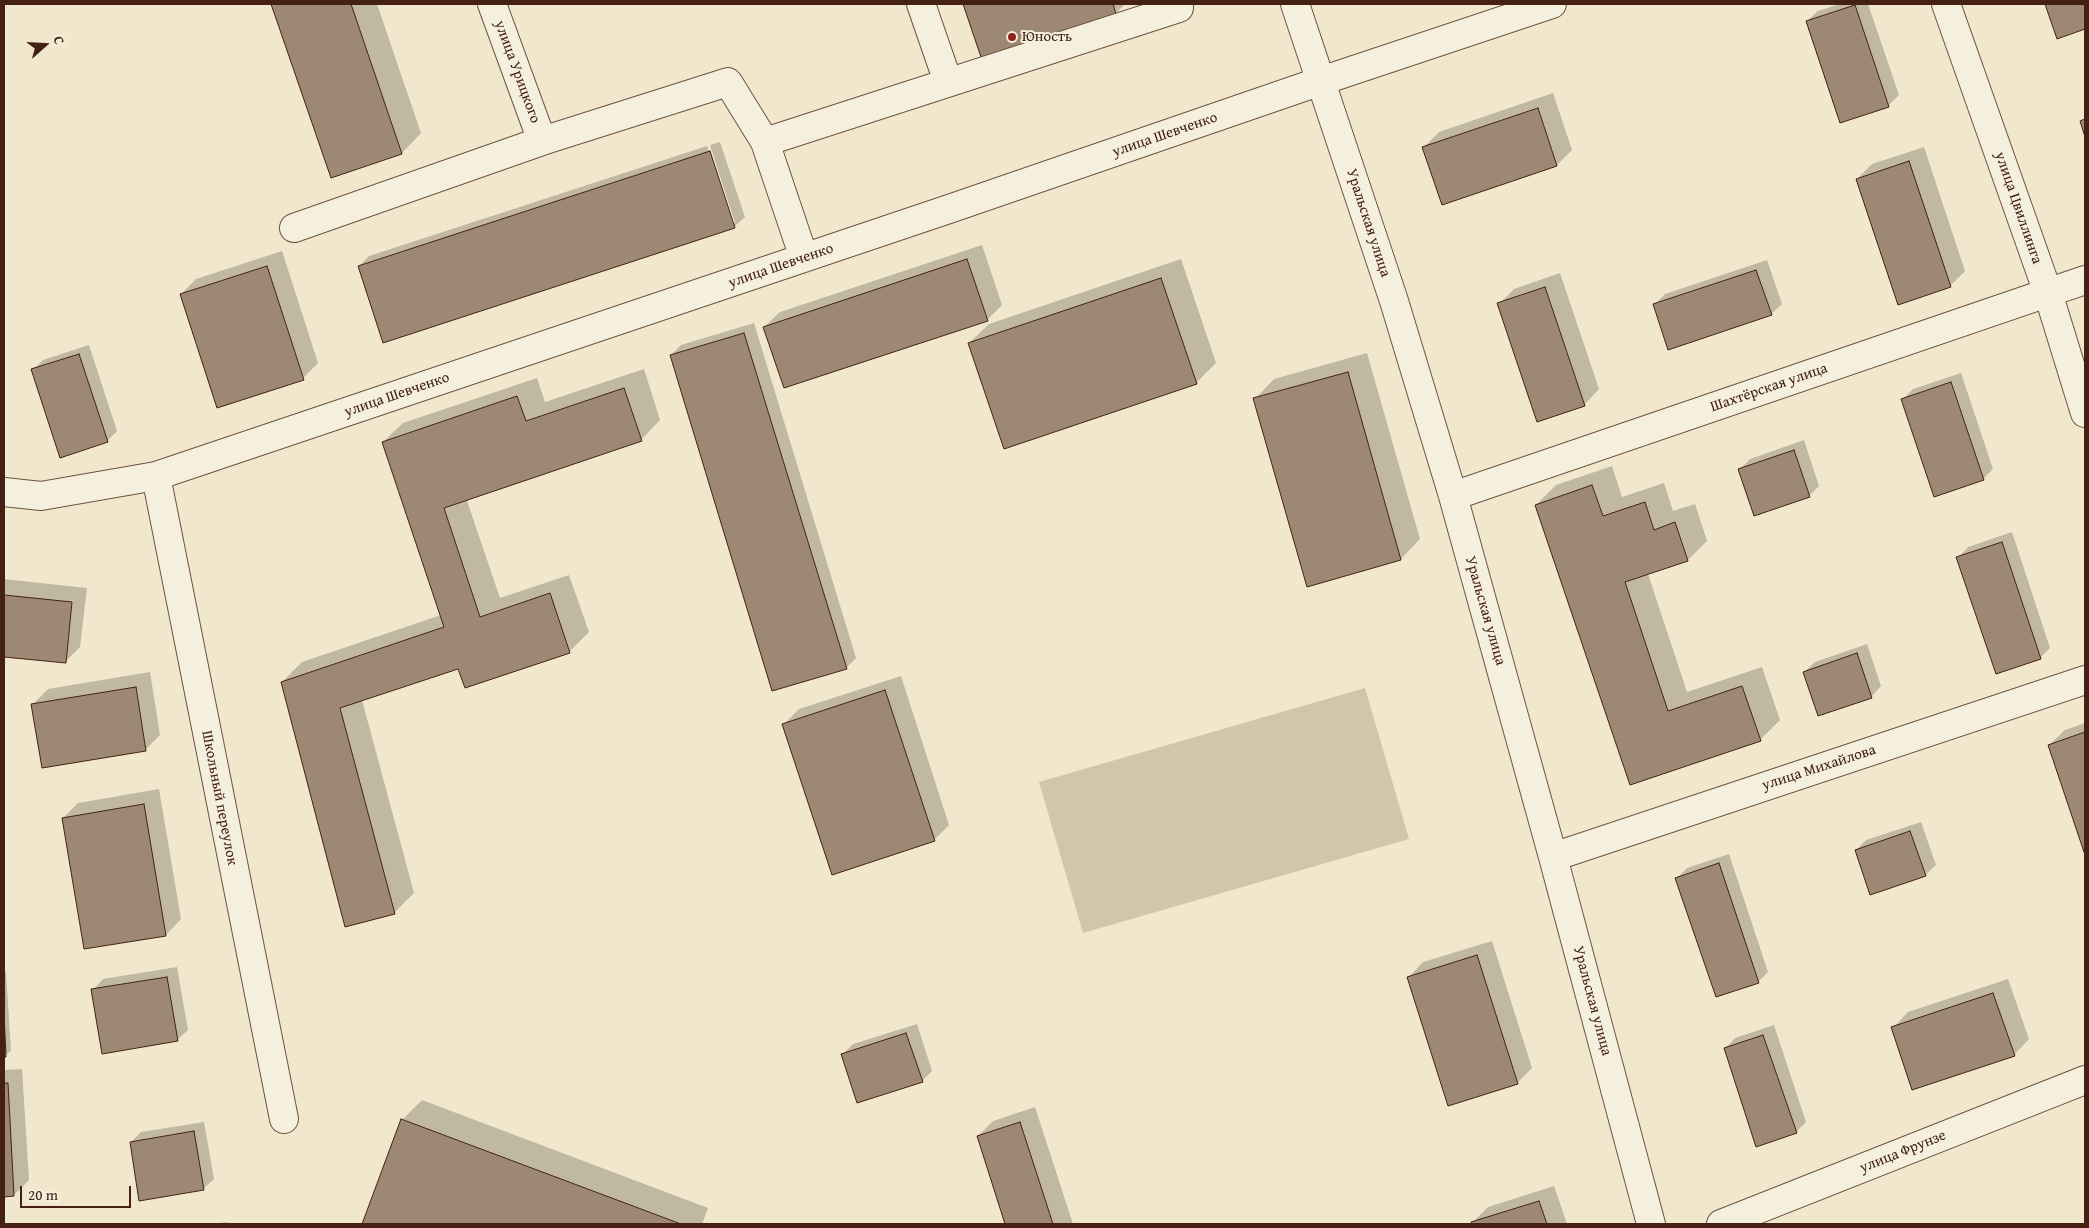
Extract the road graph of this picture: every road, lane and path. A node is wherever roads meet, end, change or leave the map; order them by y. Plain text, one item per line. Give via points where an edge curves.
1 (492, 4) edge
2 (921, 4) edge
3 (1178, 4) edge
4 (1295, 4) edge
5 (1552, 4) edge
6 (1946, 4) edge
7 (1321, 81) junction
8 (948, 82) junction
9 (542, 141) junction
10 (765, 142) junction
11 (294, 228) dead end
12 (804, 258) junction
13 (2085, 280) edge
14 (2048, 292) junction
15 (2085, 413) edge
16 (156, 476) junction
17 (4, 492) edge
18 (1453, 496) junction
19 (2085, 680) edge
20 (1553, 857) junction
21 (2085, 1080) edge
22 (284, 1119) dead end
23 (1651, 1224) edge
24 (1720, 1224) edge

1 - 9 street, улица Урицкого
2 - 8 street
3 - 8 street via 1179,8
4 - 7 street, Уральская улица
5 - 7 street, улица Шевченко
6 - 14 street, улица Цвиллинга
7 - 12 street, улица Шевченко
7 - 18 street, Уральская улица via 1394,301
8 - 10 street
9 - 10 street via 728,82
9 - 11 street
10 - 12 street
12 - 16 street, улица Шевченко
13 - 14 street, Шахтёрская улица
14 - 15 street, улица Цвиллинга
14 - 18 street, Шахтёрская улица
16 - 17 street, улица Шевченко via 41,496
16 - 22 street, Школьный переулок
18 - 20 street, Уральская улица
19 - 20 street, улица Михайлова
20 - 23 street, Уральская улица
21 - 24 street, улица Фрунзе

